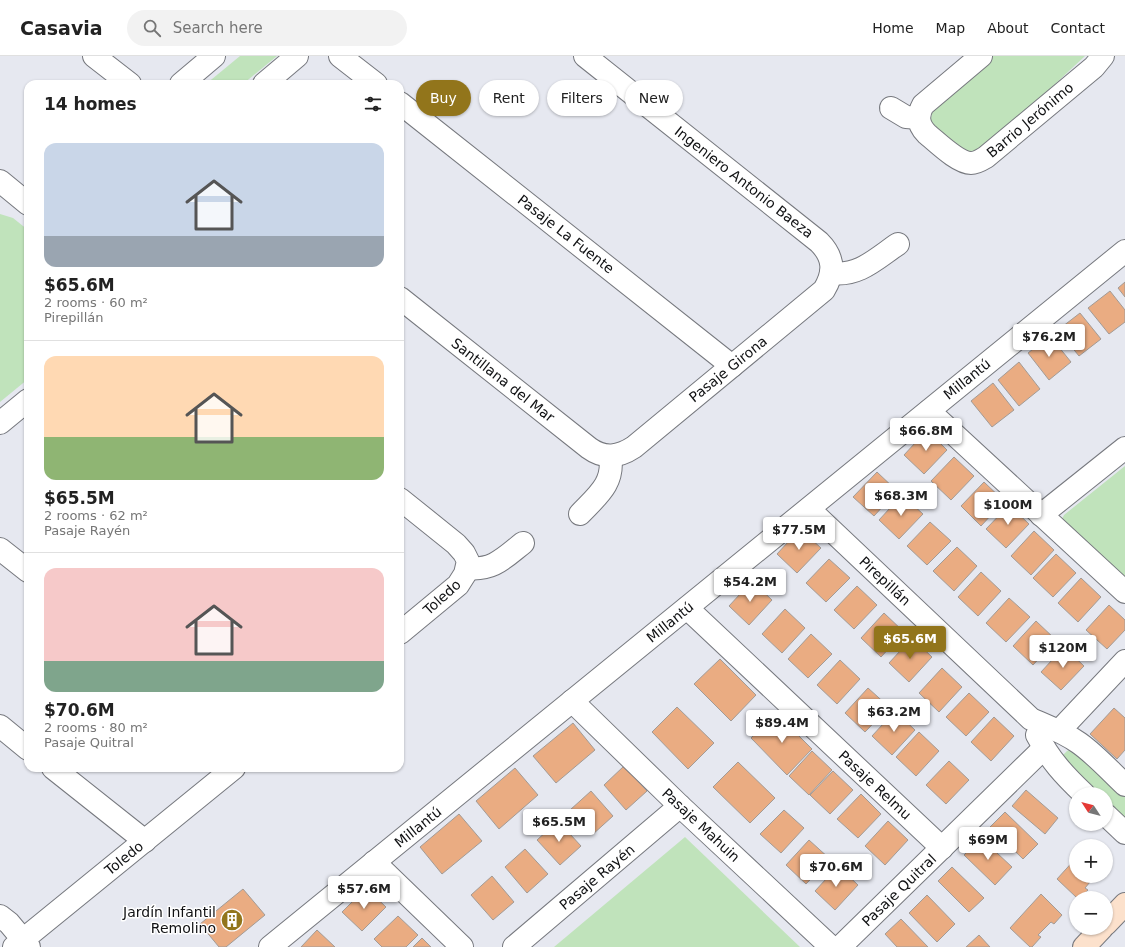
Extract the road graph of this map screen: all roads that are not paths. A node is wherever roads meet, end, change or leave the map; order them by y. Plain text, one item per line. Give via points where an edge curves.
1 (94, 56) edge
2 (214, 56) edge
3 (297, 56) edge
4 (340, 56) edge
5 (585, 56) edge
6 (981, 56) edge
7 (1103, 56) edge
8 (125, 80) edge
9 (186, 80) edge
10 (269, 80) edge
11 (371, 80) edge
12 (404, 106) edge
13 (891, 108) dead end
14 (919, 118) junction
15 (0, 181) edge
16 (24, 201) edge
17 (898, 244) dead end
18 (1125, 251) edge
19 (831, 273) junction
20 (404, 301) edge
21 (732, 366) junction
22 (24, 403) edge
23 (929, 411) junction
24 (0, 422) edge
25 (1125, 448) edge
26 (610, 456) junction
27 (404, 502) edge
28 (809, 509) junction
29 (580, 514) dead end
30 (1042, 515) junction
31 (523, 543) dead end
32 (0, 549) edge
33 (24, 568) edge
34 (467, 568) junction
35 (1125, 592) edge
36 (687, 608) junction
37 (404, 630) edge
38 (1125, 661) edge
39 (572, 701) junction
40 (1031, 719) junction
41 (0, 726) edge
42 (1059, 731) junction
43 (24, 746) edge
44 (1044, 748) junction
45 (58, 772) edge
46 (229, 772) edge
47 (1125, 785) edge
48 (1077, 787) edge
49 (680, 806) junction
50 (1113, 822) edge
51 (1125, 833) edge
52 (145, 841) junction
53 (942, 848) junction
54 (374, 862) junction
55 (1125, 904) edge
56 (0, 916) edge
57 (1113, 917) edge
58 (1095, 935) edge
59 (22, 945) edge
60 (270, 947) edge
61 (462, 947) edge
62 (514, 947) edge
63 (831, 947) edge
64 (840, 947) edge
65 (1084, 947) edge

1 - 8 street
2 - 9 street
3 - 10 street
4 - 11 street
5 - 19 street, Ingeniero Antonio Baeza via 819,242 829,256
6 - 14 street via 923,105
7 - 14 street, Barrio Jerónimo via 1094,67 979,162 972,163 959,159 923,130
12 - 21 street, Pasaje La Fuente
13 - 14 street via 906,117
15 - 16 street
17 - 19 street via 861,269 846,274
18 - 23 street, Millantú
19 - 21 street, Pasaje Girona via 824,290
20 - 26 street, Santillana del Mar via 595,453
21 - 26 street, Pasaje Girona via 634,447
22 - 24 street
23 - 28 street, Millantú
23 - 30 street
25 - 30 street
26 - 29 street via 607,483
27 - 34 street via 456,544 468,561
28 - 36 street, Millantú
28 - 40 street, Pirepillán
30 - 35 street
31 - 34 street, Toledo via 493,565
32 - 33 street
34 - 37 street, Toledo via 452,591
36 - 39 street, Millantú
36 - 53 street, Pasaje Relmu
38 - 42 street
39 - 49 street, Pasaje Mahuin
39 - 54 street, Millantú
40 - 42 street, Pirepillán
40 - 44 street, Pirepillán
41 - 43 street
42 - 47 street, Pirepillán via 1094,755
44 - 48 street, Pirepillán via 1062,773
44 - 53 street, Pasaje Quitral
45 - 52 street
46 - 52 street, Toledo
49 - 62 street, Pasaje Rayén
49 - 63 street, Pasaje Mahuin
50 - 51 street
52 - 59 street, Toledo
53 - 64 street, Pasaje Quitral
54 - 60 street, Millantú
54 - 61 street
55 - 57 street
56 - 59 street via 9,923
58 - 65 street

